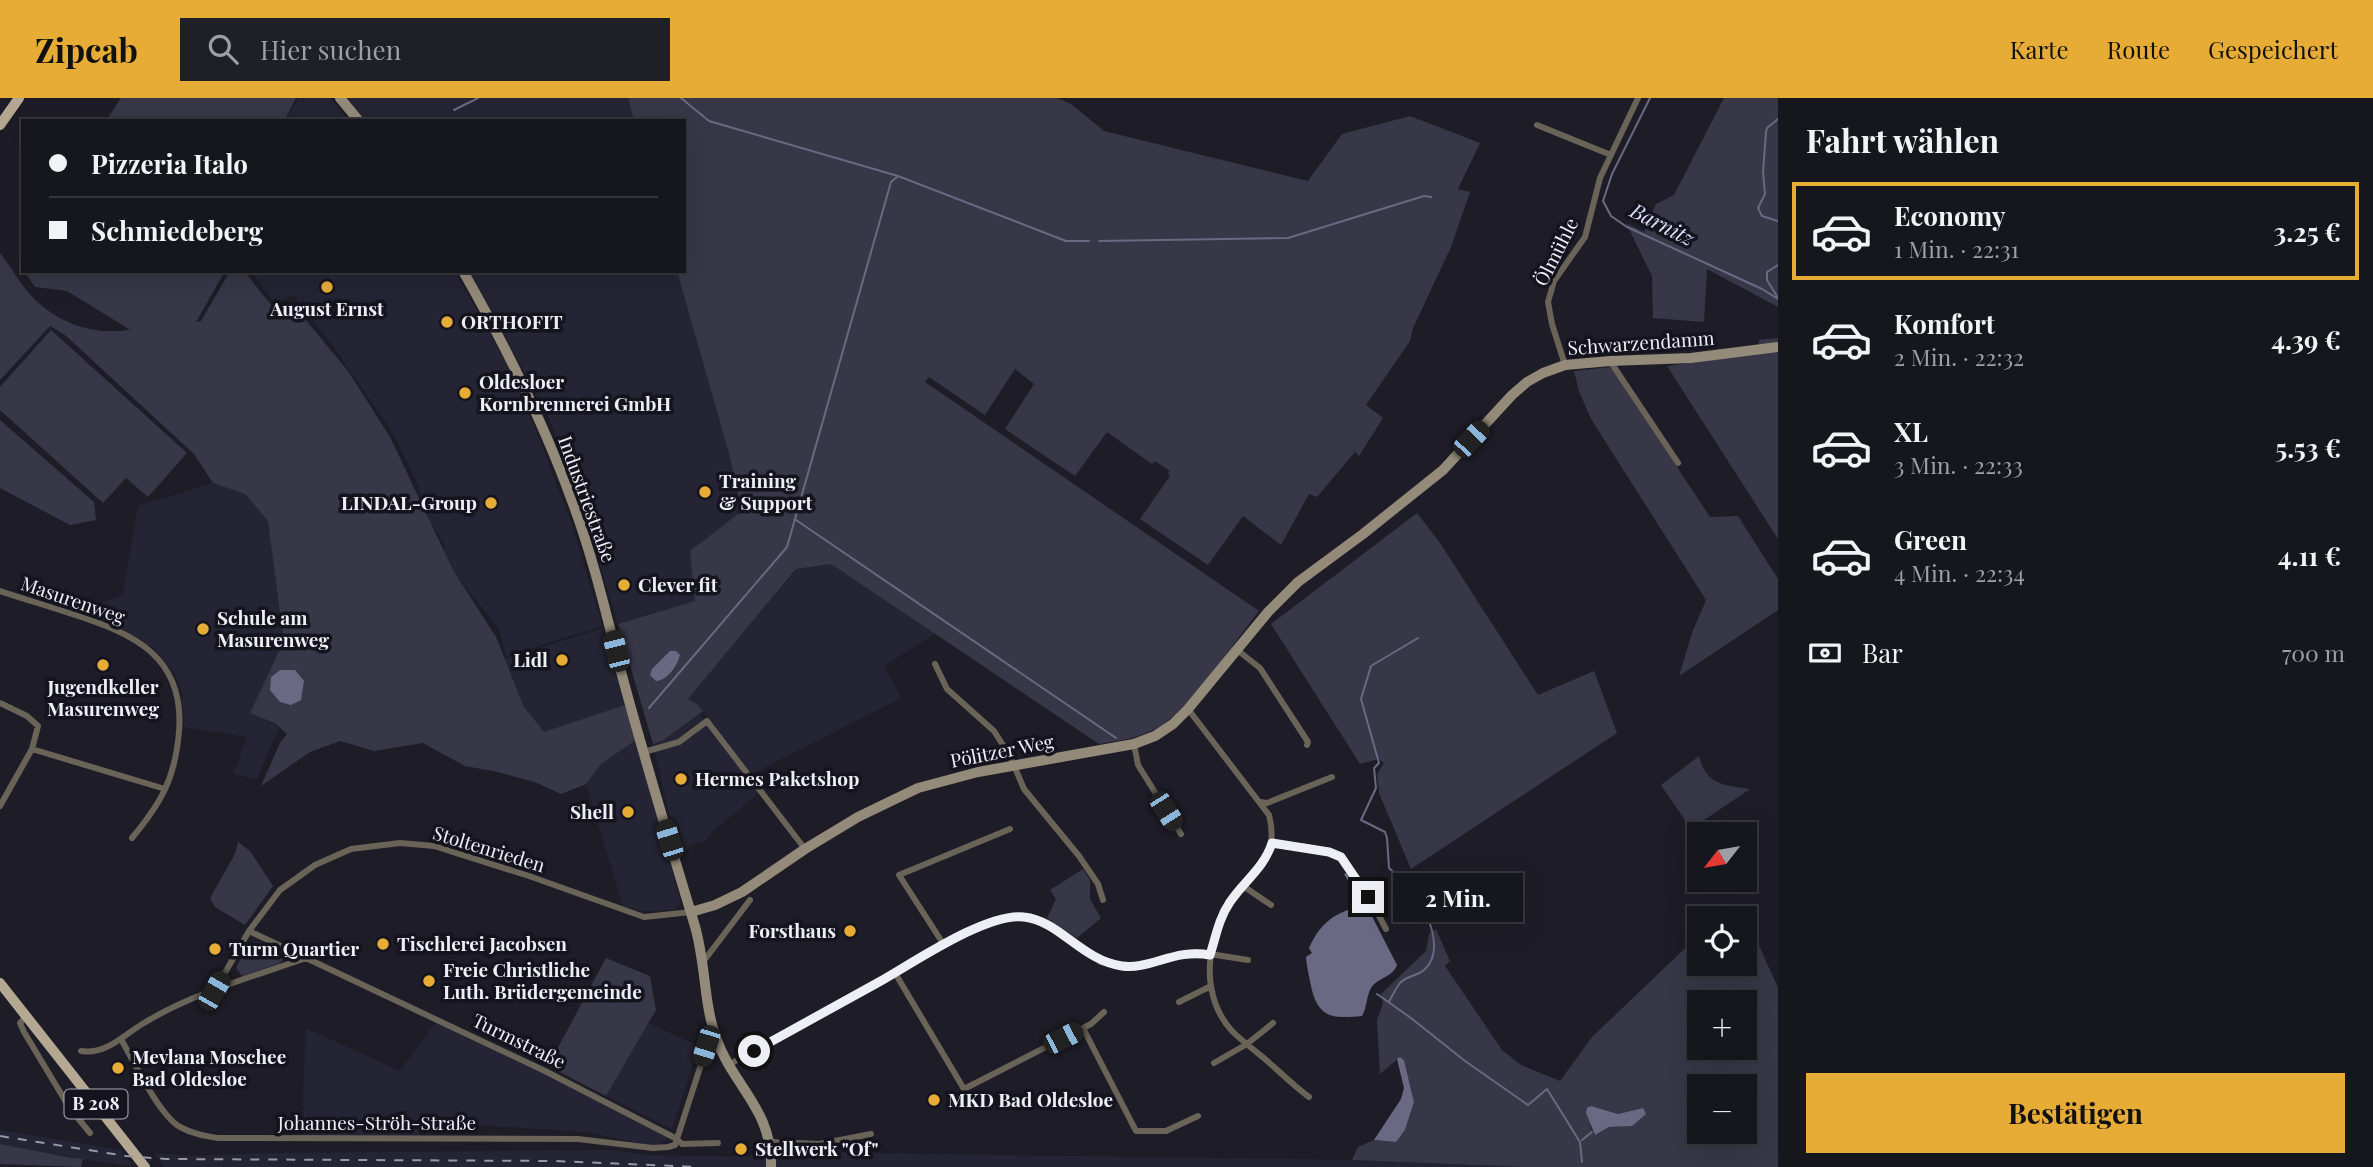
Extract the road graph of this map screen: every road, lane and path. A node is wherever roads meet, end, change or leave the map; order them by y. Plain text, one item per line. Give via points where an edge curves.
1 (19, 98) edge
2 (340, 98) edge
3 (1638, 98) edge
4 (357, 119) edge
5 (0, 125) edge
6 (1537, 125) dead end
7 (1611, 155) junction
8 (464, 273) edge
9 (1778, 347) edge
10 (1610, 360) junction
11 (1565, 365) junction
12 (1678, 463) dead end
13 (1327, 560) joint
14 (0, 591) edge
15 (1236, 649) junction
16 (935, 664) dead end
17 (0, 704) edge
18 (1188, 709) junction
19 (1134, 744) junction
20 (1307, 745) dead end
21 (32, 749) junction
22 (644, 752) junction
23 (1013, 766) junction
24 (1332, 777) dead end
25 (166, 789) junction
26 (1260, 802) junction
27 (0, 806) edge
28 (1010, 830) dead end
29 (1181, 834) dead end
30 (132, 838) dead end
31 (1272, 843) junction
32 (805, 849) junction
33 (1243, 886) junction
34 (750, 900) dead end
35 (1103, 900) dead end
36 (1270, 905) dead end
37 (691, 912) junction
38 (1386, 929) dead end
39 (249, 931) junction
40 (944, 945) junction
41 (1210, 955) junction
42 (306, 958) junction
43 (1248, 960) dead end
44 (703, 962) junction
45 (895, 973) junction
46 (0, 983) edge
47 (1211, 986) junction
48 (214, 991) junction
49 (1180, 1002) dead end
50 (1104, 1012) dead end
51 (26, 1016) junction
52 (1273, 1023) dead end
53 (1083, 1028) junction
54 (121, 1039) junction
55 (716, 1039) junction
56 (1247, 1044) junction
57 (81, 1051) dead end
58 (1214, 1063) dead end
59 (730, 1064) junction
60 (1309, 1097) dead end
61 (1198, 1116) dead end
62 (90, 1133) dead end
63 (871, 1134) dead end
64 (677, 1139) junction
65 (770, 1142) junction
66 (718, 1143) dead end
67 (771, 1164) edge
68 (145, 1167) edge

1 - 5 main road
2 - 4 main road
3 - 7 street, Ölmühle
6 - 7 street
7 - 11 street, Ölmühle via 1600,178 1585,237 1554,281 1548,302
8 - 22 main road, Industriestraße via 539,419 572,501
9 - 10 main road, Schwarzendamm via 1691,358
10 - 11 main road, Schwarzendamm
10 - 12 street
11 - 13 main road, Schwarzendamm via 1543,373 1512,395 1443,470
13 - 15 main road, Pölitzer Weg via 1298,582
14 - 25 street, Masurenweg via 114,629 157,656 172,679 179,705 177,748
15 - 18 main road, Pölitzer Weg
15 - 20 street via 1260,668
16 - 23 street via 947,689 994,731
17 - 21 street via 36,723
18 - 19 main road, Pölitzer Weg via 1155,736
18 - 26 street
19 - 23 main road, Pölitzer Weg
19 - 29 street via 1138,765
21 - 25 street
21 - 27 street
22 - 32 street via 679,742 707,721
22 - 37 main road, Industriestraße
23 - 32 main road, Pölitzer Weg via 918,788
23 - 35 street via 1024,789 1098,884
24 - 26 street
25 - 30 street, Masurenweg
26 - 31 street via 1269,815
28 - 40 street via 899,875
31 - 33 street via 1255,875
31 - 38 street via 1341,857
32 - 37 main road, Pölitzer Weg via 742,892
33 - 36 street
33 - 41 street via 1221,917
34 - 44 street
37 - 39 street, Stoltenrieden via 644,917 434,846 401,843 351,849 315,865 280,890
37 - 44 main road
39 - 42 street, Turmstraße
39 - 48 street, Stoltenrieden
40 - 41 street via 985,925 1019,916 1040,920 1101,962 1125,967 1197,952
40 - 45 street
41 - 43 street
41 - 47 street
42 - 48 street
42 - 64 street, Turmstraße via 538,1067
44 - 55 main road
45 - 53 street via 964,1089
45 - 59 street
46 - 51 main road, B 208
47 - 49 street
47 - 56 street via 1218,1011
48 - 54 street via 156,1016
50 - 53 street
51 - 62 street via 20,1023 23,1032
51 - 68 main road, B 208
52 - 56 street
53 - 61 street via 1136,1131 1166,1131
54 - 57 street via 99,1051
54 - 64 street, Johannes-Ströh-Straße via 166,1115 201,1136 578,1139 653,1148 675,1145
55 - 59 main road
55 - 64 street via 706,1046
56 - 58 street
56 - 60 street
59 - 65 main road
63 - 65 street via 819,1144
64 - 66 street, Turmstraße via 682,1144
65 - 67 main road

